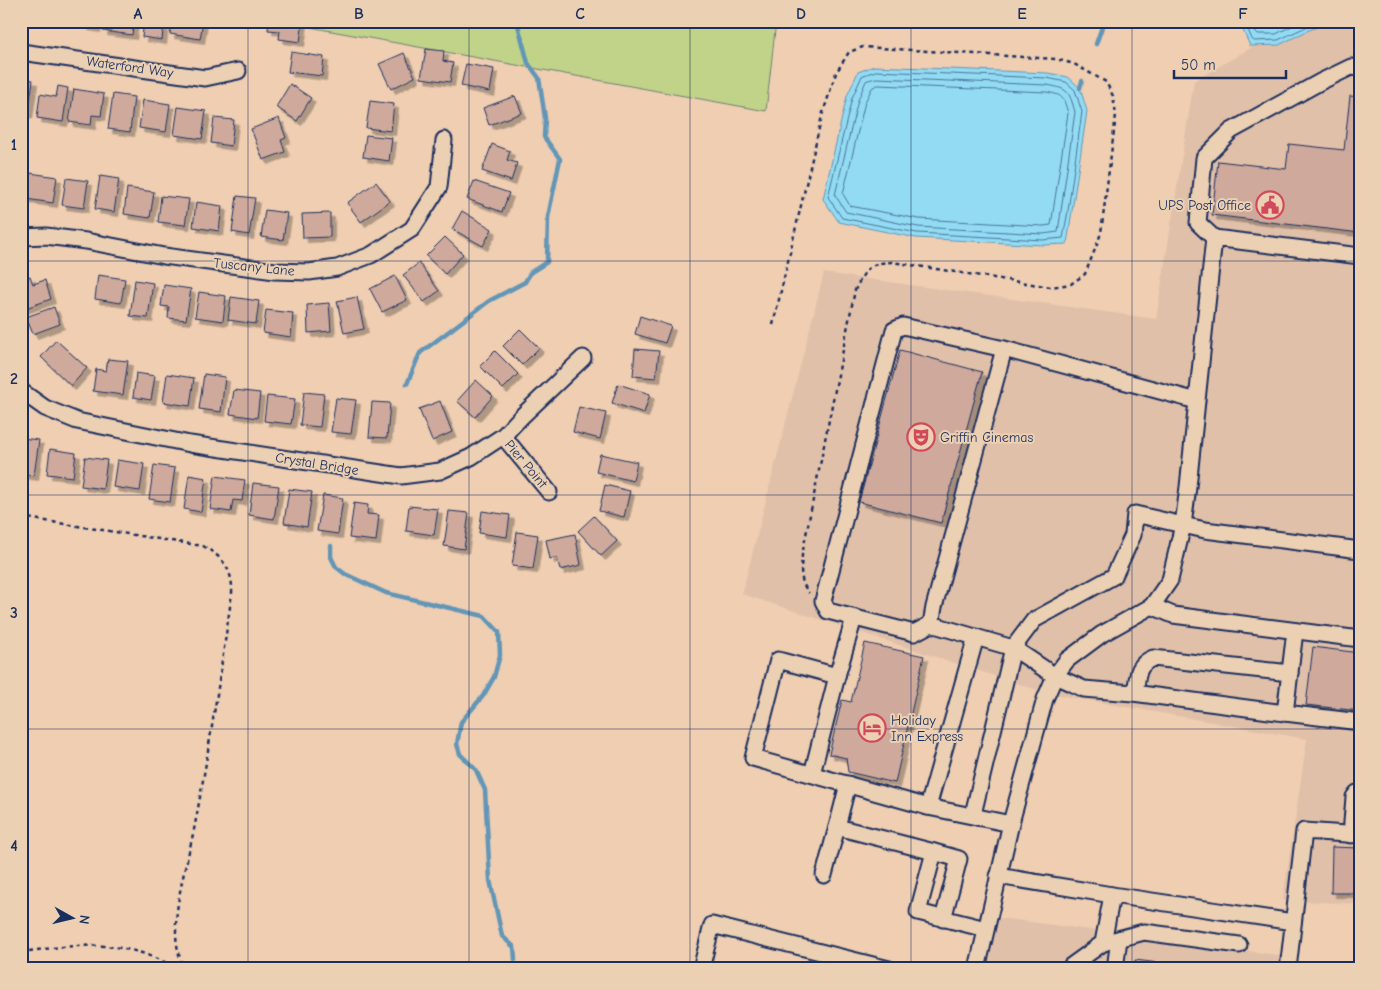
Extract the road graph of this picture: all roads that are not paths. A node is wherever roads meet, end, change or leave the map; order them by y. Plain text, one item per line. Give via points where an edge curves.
1 (21, 52) edge
2 (1360, 68) edge
3 (238, 71) dead end
4 (444, 140) dead end
5 (21, 237) edge
6 (1214, 238) junction
7 (1360, 256) edge
8 (1004, 349) junction
9 (583, 358) dead end
10 (21, 391) edge
11 (1197, 400) junction
12 (503, 436) junction
13 (549, 492) dead end
14 (1183, 525) junction
15 (1360, 550) edge
16 (1152, 606) junction
17 (854, 618) junction
18 (931, 624) junction
19 (1295, 631) junction
20 (976, 637) junction
21 (1360, 639) edge
22 (1013, 648) junction
23 (1290, 673) junction
24 (838, 676) junction
25 (1055, 676) junction
26 (1135, 693) junction
27 (1285, 712) junction
28 (1360, 722) edge
29 (812, 774) junction
30 (848, 784) junction
31 (1360, 793) edge
32 (928, 807) junction
33 (977, 817) junction
34 (1011, 824) junction
35 (836, 827) junction
36 (1356, 835) edge
37 (934, 852) junction
38 (824, 875) dead end
39 (998, 876) junction
40 (1112, 895) junction
41 (943, 919) junction
42 (1293, 922) junction
43 (986, 929) junction
44 (1119, 939) junction
45 (1103, 942) junction
46 (1239, 945) dead end
47 (883, 968) edge
48 (700, 969) edge
49 (976, 969) edge
50 (1070, 969) edge
51 (1115, 969) edge
52 (1288, 969) edge

1 - 3 street, Waterford Way via 205,78
2 - 6 street via 1351,67 1320,82 1231,132 1204,158 1198,223
4 - 5 street, Tuscany Lane via 439,188 412,229 372,255 338,268 309,272 275,271 164,256 86,241 46,236
6 - 7 street
6 - 11 street
8 - 11 street
8 - 17 street via 903,326 894,330 823,601 828,611
8 - 18 street
9 - 12 street, Crystal Bridge
10 - 12 street, Crystal Bridge via 46,408 77,421 190,444 401,476 440,471 471,457
11 - 14 street
12 - 13 street, Pier Point
14 - 15 street
14 - 16 street via 1170,580
14 - 22 street via 1135,514 1133,535 1114,576 1034,620
16 - 19 street via 1173,615
16 - 25 street via 1102,634 1067,660
17 - 18 street via 914,633
17 - 24 street
18 - 20 street
19 - 21 street
19 - 23 street
20 - 22 street
20 - 32 street
22 - 25 street
22 - 33 street via 974,810
23 - 26 street via 1153,658 1145,661 1139,669
23 - 27 street
24 - 29 street
24 - 29 street via 778,660 752,758
25 - 26 street via 1084,689
25 - 34 street via 1045,699
26 - 27 street
27 - 28 street
29 - 30 street
30 - 32 street
30 - 35 street
31 - 36 street via 1354,797
32 - 33 street
33 - 34 street
34 - 39 street
35 - 37 street
35 - 38 street
36 - 42 street via 1304,831
37 - 41 street via 918,912
37 - 41 street via 959,859
39 - 40 street
39 - 43 street
40 - 42 street
40 - 45 street
41 - 43 street
42 - 52 street
43 - 49 street
44 - 45 street
44 - 46 street via 1144,932
44 - 51 street
45 - 50 street
47 - 48 street via 712,924

